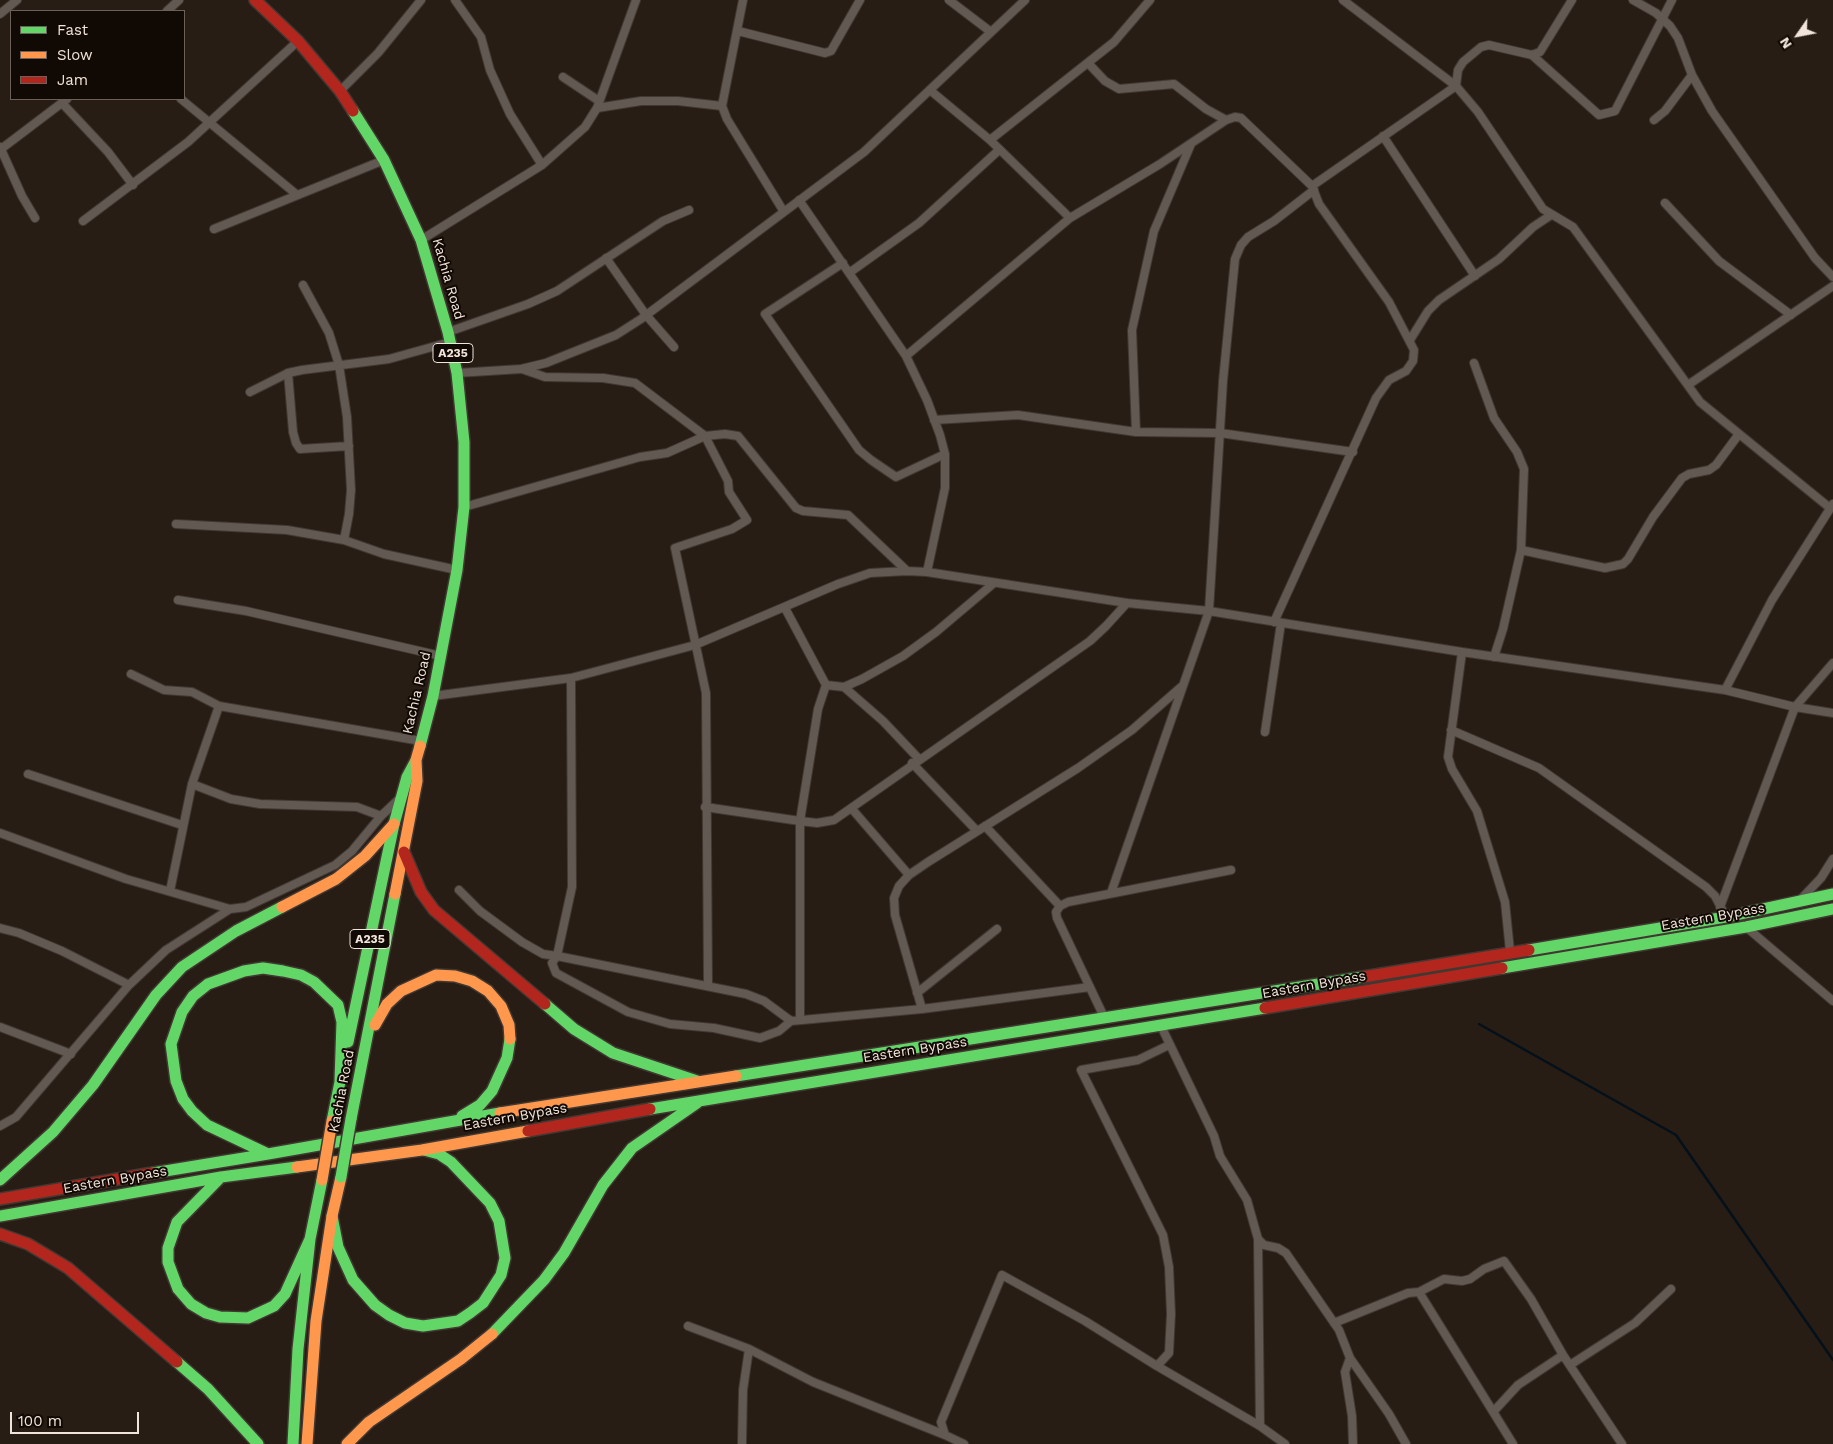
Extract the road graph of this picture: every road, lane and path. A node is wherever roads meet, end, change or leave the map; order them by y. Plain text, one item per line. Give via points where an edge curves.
1 (17, 0) edge
2 (179, 0) edge
3 (255, 0) edge
4 (420, 0) edge
5 (455, 0) edge
6 (636, 0) edge
7 (744, 0) edge
8 (860, 0) edge
9 (949, 0) edge
10 (1025, 0) edge
11 (1150, 0) edge
12 (1343, 0) edge
13 (1572, 0) edge
14 (1633, 0) edge
15 (1672, 0) edge
16 (168, 10) edge
17 (0, 14) edge
18 (1662, 20) junction
19 (738, 31) junction
20 (991, 32) junction
21 (298, 41) junction
22 (1532, 55) junction
23 (1088, 63) junction
24 (1692, 75) junction
25 (563, 77) dead end
26 (1456, 86) junction
27 (340, 91) junction
28 (931, 91) junction
29 (182, 100) edge
30 (64, 101) edge
31 (598, 104) junction
32 (722, 106) junction
33 (1226, 120) junction
34 (1654, 120) dead end
35 (209, 123) junction
36 (1383, 136) junction
37 (990, 140) junction
38 (1190, 144) junction
39 (0, 148) edge
40 (1000, 150) junction
41 (384, 160) junction
42 (542, 165) junction
43 (133, 184) junction
44 (1313, 188) junction
45 (296, 194) junction
46 (799, 200) junction
47 (1665, 203) dead end
48 (689, 210) dead end
49 (784, 212) junction
50 (1551, 215) junction
51 (35, 218) dead end
52 (1070, 218) junction
53 (83, 221) dead end
54 (214, 229) dead end
55 (421, 240) junction
56 (606, 258) junction
57 (843, 263) junction
58 (849, 273) junction
59 (1475, 276) junction
60 (1833, 277) edge
61 (303, 285) dead end
62 (1833, 286) edge
63 (646, 315) junction
64 (1790, 315) junction
65 (449, 337) junction
66 (1410, 340) junction
67 (674, 347) dead end
68 (906, 356) junction
69 (1474, 363) dead end
70 (339, 364) junction
71 (521, 369) junction
72 (457, 373) junction
73 (288, 374) junction
74 (1688, 386) junction
75 (250, 392) dead end
76 (934, 420) junction
77 (1136, 432) junction
78 (1220, 432) junction
79 (1739, 434) junction
80 (705, 436) junction
81 (349, 446) junction
82 (1353, 452) junction
83 (944, 454) junction
84 (1832, 506) edge
85 (464, 507) junction
86 (176, 524) dead end
87 (344, 540) junction
88 (1521, 550) junction
89 (457, 570) junction
90 (907, 571) junction
91 (927, 572) junction
92 (994, 583) junction
93 (178, 600) dead end
94 (1127, 603) junction
95 (785, 608) junction
96 (1210, 611) junction
97 (1277, 622) junction
98 (695, 645) junction
99 (1462, 652) junction
100 (441, 656) junction
101 (1494, 657) junction
102 (1833, 663) edge
103 (131, 674) dead end
104 (571, 678) junction
105 (826, 685) junction
106 (844, 686) junction
107 (1183, 686) junction
108 (1725, 690) junction
109 (433, 696) junction
110 (219, 706) junction
111 (1795, 707) junction
112 (1833, 712) edge
113 (1451, 730) junction
114 (1265, 732) dead end
115 (421, 741) junction
116 (416, 760) junction
117 (916, 761) junction
118 (28, 774) dead end
119 (192, 784) junction
120 (402, 796) junction
121 (705, 807) junction
122 (852, 809) junction
123 (381, 816) junction
124 (800, 821) junction
125 (394, 824) junction
126 (182, 825) junction
127 (985, 826) junction
128 (977, 831) junction
129 (0, 833) edge
130 (404, 851) junction
131 (1833, 859) edge
132 (1231, 870) dead end
133 (909, 875) junction
134 (459, 890) dead end
135 (170, 892) junction
136 (1111, 893) junction
137 (1833, 894) edge
138 (1799, 901) junction
139 (1060, 906) junction
140 (230, 909) junction
141 (1833, 909) edge
142 (1723, 912) junction
143 (1746, 927) junction
144 (0, 928) edge
145 (997, 929) dead end
146 (1510, 952) junction
147 (557, 956) junction
148 (129, 985) junction
149 (708, 985) junction
150 (1090, 987) junction
151 (917, 993) junction
152 (1833, 1002) edge
153 (922, 1009) junction
154 (1105, 1019) junction
155 (800, 1020) junction
156 (791, 1021) junction
157 (1161, 1026) junction
158 (0, 1028) edge
159 (368, 1040) junction
160 (1169, 1045) junction
161 (71, 1054) junction
162 (340, 1081) junction
163 (704, 1082) junction
164 (703, 1098) junction
165 (456, 1120) junction
166 (0, 1126) edge
167 (422, 1150) junction
168 (268, 1154) junction
169 (221, 1177) junction
170 (0, 1180) edge
171 (0, 1199) edge
172 (0, 1216) edge
173 (332, 1216) junction
174 (0, 1234) edge
175 (310, 1239) junction
176 (1258, 1239) junction
177 (1671, 1289) dead end
178 (1419, 1292) junction
179 (1334, 1323) junction
180 (688, 1326) dead end
181 (749, 1349) junction
182 (1563, 1355) junction
183 (1350, 1358) junction
184 (1570, 1365) junction
185 (1157, 1366) junction
186 (1494, 1411) junction
187 (1260, 1426) junction
188 (945, 1435) junction
189 (258, 1444) edge
190 (293, 1444) edge
191 (307, 1444) edge
192 (347, 1444) edge
193 (742, 1444) edge
194 (964, 1444) edge
195 (1285, 1444) edge
196 (1353, 1444) edge
197 (1406, 1444) edge
198 (1514, 1444) edge
199 (1622, 1444) edge

1 - 17 street
2 - 16 street
3 - 21 main road, Kachia Road / A235
4 - 27 street via 378,53
5 - 42 street via 481,37 490,70 510,114
6 - 31 street
7 - 19 street
8 - 19 street via 831,51 824,53
9 - 20 street
10 - 20 street
11 - 23 street via 1114,42
12 - 26 street
13 - 22 street via 1540,52
14 - 18 street
15 - 18 street
18 - 22 street via 1615,111 1607,114 1599,115
18 - 24 street via 1678,38
19 - 32 street
20 - 28 street
21 - 27 main road, Kachia Road / A235
21 - 35 street
22 - 26 street via 1489,44 1481,47 1463,62 1458,70
23 - 33 street via 1105,81 1119,89 1174,84
23 - 37 street
24 - 34 street via 1665,111
24 - 60 street via 1734,144 1815,258
25 - 31 street
26 - 36 street
26 - 50 street via 1478,112 1538,202
27 - 41 main road, Kachia Road / A235
28 - 37 street
28 - 46 street via 864,152
29 - 35 street
30 - 39 street
30 - 43 street
31 - 32 street via 678,101
31 - 42 street via 585,127
32 - 49 street
33 - 38 street
33 - 44 street via 1241,118
35 - 43 street
35 - 45 street
36 - 44 street
36 - 59 street
37 - 40 street
38 - 52 street
38 - 77 street via 1154,231 1132,330
39 - 51 street
40 - 52 street
40 - 58 street via 919,223
41 - 45 street
41 - 55 main road, Kachia Road / A235
42 - 55 street
43 - 53 street
44 - 66 street via 1320,204 1389,302
44 - 78 street via 1240,245 1235,259
45 - 54 street
46 - 49 street
46 - 57 street
47 - 64 street via 1719,261
48 - 56 street via 663,221
49 - 63 street
50 - 59 street
50 - 74 street via 1573,227
52 - 68 street
55 - 65 main road, Kachia Road / A235
56 - 63 street
56 - 65 street via 557,291
57 - 58 street
57 - 83 street via 765,314 853,442 871,460 896,477
58 - 68 street
59 - 66 street via 1439,300
61 - 70 street via 329,333
62 - 64 street
63 - 67 street
63 - 71 street via 616,335 583,350
64 - 74 street
65 - 70 street via 388,359
65 - 72 main road, Kachia Road / A235
66 - 82 street via 1414,350 1413,361 1406,371 1383,386
68 - 76 street
69 - 88 street via 1494,418 1517,452 1524,469
70 - 73 street
70 - 81 street via 348,417
71 - 72 street
71 - 80 street via 545,377 603,378 635,384
72 - 85 main road, Kachia Road / A235 via 464,442
73 - 75 street
73 - 81 street via 293,432 300,449
74 - 79 street via 1709,411
76 - 77 street via 1018,415
76 - 83 street
77 - 78 street
78 - 82 street
78 - 96 street
79 - 84 street
79 - 88 street via 1716,465 1682,478 1623,564 1605,568
80 - 85 street via 667,453 640,457
80 - 90 street via 738,436 796,508 848,515
80 - 98 street via 728,481 729,492 747,520 732,529 675,548
81 - 87 street via 350,490
82 - 97 street
83 - 91 street via 945,488
84 - 108 street via 1772,600
85 - 89 main road, Kachia Road / A235
86 - 87 street via 287,530
87 - 89 street via 384,554
88 - 101 street
89 - 100 main road, Kachia Road / A235
90 - 91 street
90 - 95 street via 870,573
91 - 92 street
92 - 94 street
92 - 106 street via 903,656
93 - 100 street via 246,611
94 - 96 street
94 - 117 street via 1090,640
95 - 98 street
95 - 105 street
96 - 97 street
96 - 107 street
97 - 99 street
97 - 114 street
98 - 104 street
98 - 121 street via 706,693 708,720
99 - 101 street
99 - 113 street
100 - 109 main road, Kachia Road / A235
101 - 108 street
102 - 111 street
103 - 110 street via 164,690 192,692
104 - 109 street
104 - 147 street via 572,887
105 - 106 street
105 - 124 street via 818,709
106 - 117 street
107 - 127 street via 1132,730
107 - 136 street
108 - 111 street
109 - 115 main road, Kachia Road / A235
110 - 115 street
110 - 119 street
111 - 112 street
111 - 142 street
113 - 142 street via 1539,768 1706,887
113 - 146 street via 1448,757 1476,811 1505,902
115 - 116 main road, Kachia Road / A235
116 - 120 main road, A235
116 - 130 main road, Kachia Road / A235 via 417,781
117 - 122 street
117 - 128 street
118 - 126 street
119 - 123 street via 231,799 260,804 357,806
119 - 126 street
120 - 123 street
120 - 125 main road, A235
121 - 124 street
121 - 149 street
122 - 124 street via 834,820
122 - 133 street
123 - 140 street via 352,851 334,865 246,907
124 - 155 street
125 - 162 main road, A235
125 - 170 main road via 365,856 336,879 236,931 182,968 156,994 92,1085 53,1132
126 - 135 street
127 - 128 street
127 - 139 street
128 - 133 street
129 - 135 street
130 - 159 main road, Kachia Road / A235
130 - 163 main road via 420,892 434,910 574,1030 613,1053
131 - 138 street via 1821,878
132 - 136 street
133 - 151 street via 894,898 895,915
134 - 147 street via 480,911 522,942 544,954
135 - 140 street
136 - 139 street
137 - 138 main road, Eastern Bypass
138 - 142 main road, Eastern Bypass
139 - 150 street via 1057,918
140 - 148 street via 166,950
141 - 143 main road, Eastern Bypass
142 - 146 main road, Eastern Bypass
143 - 152 street
143 - 157 main road, Eastern Bypass
144 - 148 street via 62,951
145 - 151 street
146 - 154 main road, Eastern Bypass
147 - 149 street
147 - 156 street via 552,963 556,973 628,1012 661,1022 714,1028 760,1038 779,1031
148 - 161 street
149 - 156 street via 755,998
150 - 153 street
150 - 154 street
151 - 153 street
153 - 155 street
154 - 163 main road, Eastern Bypass
155 - 156 street
157 - 160 street
157 - 164 main road, Eastern Bypass
158 - 161 street
159 - 165 main road via 387,1004 401,991 421,980 436,975 455,976 488,991 501,1006 509,1024 507,1058 492,1091 480,1105
159 - 173 main road, Kachia Road / A235, bridge
160 - 176 street via 1214,1136 1220,1156 1247,1200
160 - 185 street via 1138,1060 1081,1070 1163,1235 1169,1267 1171,1314 1169,1353
161 - 166 street via 16,1117
162 - 168 main road via 342,1022 338,1005 314,982 301,975 263,968 244,970 208,984 193,996 182,1012 171,1044 172,1065 183,1099 207,1125 241,1144
162 - 175 main road, A235, bridge
163 - 165 main road, Eastern Bypass
164 - 167 main road, Eastern Bypass
164 - 192 main road via 632,1148 603,1185 549,1274 496,1331 462,1359 369,1422
165 - 168 main road, Eastern Bypass
167 - 169 main road, Eastern Bypass
167 - 173 main road via 439,1154 451,1162 476,1186 499,1220 505,1258 501,1275 483,1303 470,1313 458,1321 423,1326 389,1316 363,1293 348,1272 338,1247
168 - 171 main road, Eastern Bypass
169 - 172 main road, Eastern Bypass
169 - 175 main road via 185,1211 171,1233 168,1248 170,1268 178,1289 191,1304 206,1313 235,1319 262,1313 285,1294
173 - 191 main road, Kachia Road / A235 via 312,1355
174 - 189 main road via 28,1244 68,1268 208,1390
175 - 190 main road, A235 via 297,1358
176 - 179 street via 1286,1254
176 - 187 street
177 - 184 street via 1635,1322
178 - 179 street via 1408,1292
178 - 182 street via 1444,1279 1470,1279 1504,1261
178 - 186 street
179 - 183 street
180 - 181 street
181 - 188 street via 813,1382
181 - 193 street via 743,1390
182 - 184 street
182 - 186 street via 1518,1384
183 - 196 street via 1345,1372
183 - 197 street
184 - 199 street
185 - 187 street
185 - 188 street via 1085,1321 1002,1276 941,1422
186 - 198 street
187 - 195 street
188 - 194 street

